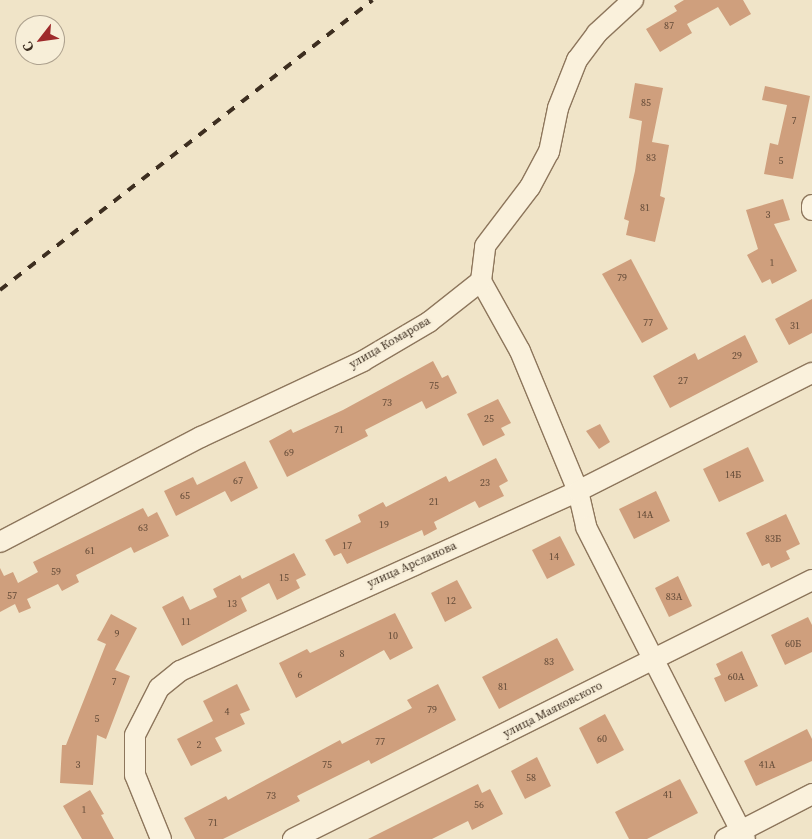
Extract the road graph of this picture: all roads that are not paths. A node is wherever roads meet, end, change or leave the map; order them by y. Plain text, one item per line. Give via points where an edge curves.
1 (633, 0) edge
2 (812, 205) edge
3 (812, 210) edge
4 (481, 281) junction
5 (812, 373) edge
6 (578, 491) junction
7 (0, 542) edge
8 (812, 580) edge
9 (652, 660) junction
10 (812, 794) edge
11 (737, 836) edge
12 (161, 839) edge
13 (293, 839) edge

1 - 4 street via 597,33 577,60 558,108 549,152 530,187 485,246
2 - 3 street
4 - 6 street via 520,351
4 - 7 street, улица Комарова via 429,322 363,361 201,437
5 - 6 street, улица Арсланова
6 - 9 street via 586,527
6 - 12 street, улица Арсланова via 180,671 159,688 135,736 135,775
8 - 9 street, улица Маяковского
9 - 11 street
9 - 13 street, улица Маяковского
10 - 11 street

